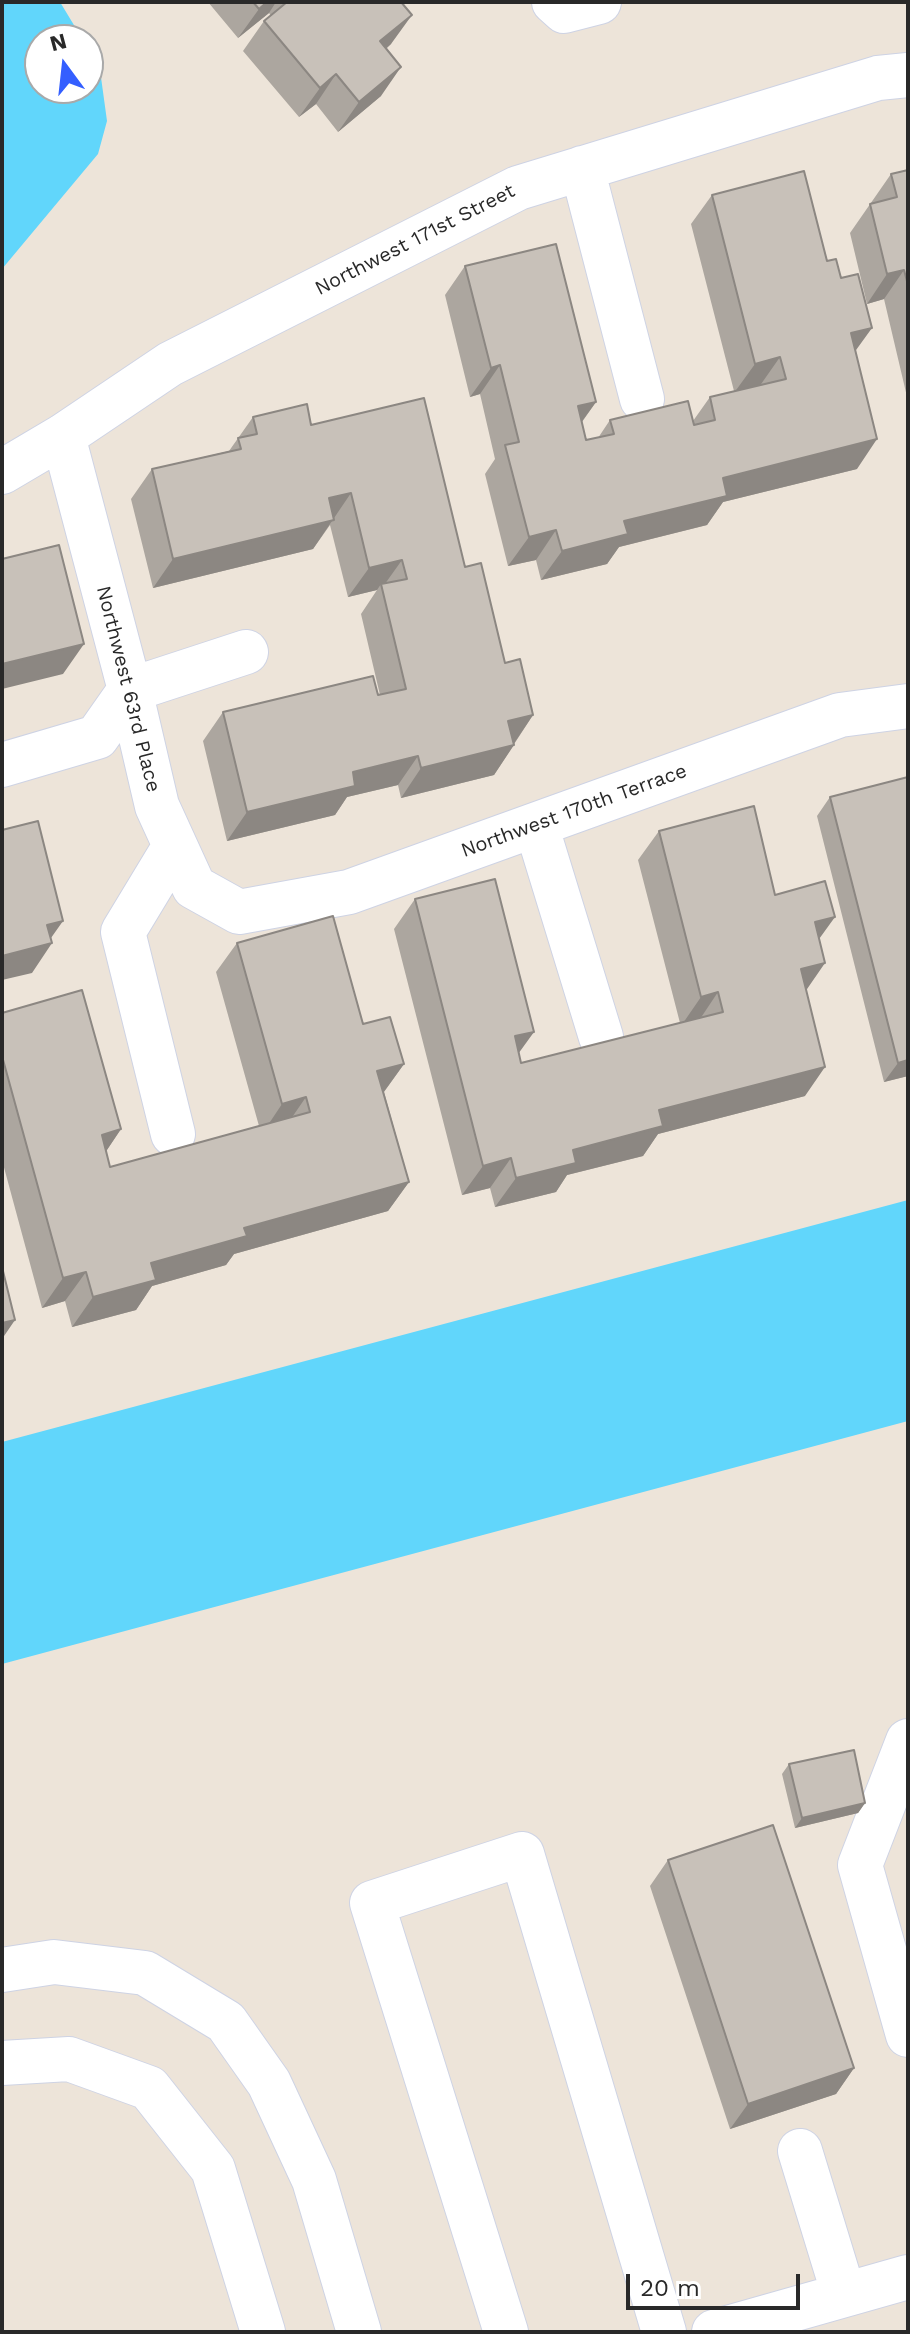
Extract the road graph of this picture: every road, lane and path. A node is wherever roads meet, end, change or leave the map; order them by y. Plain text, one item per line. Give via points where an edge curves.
1 (554, 2) edge
2 (599, 2) edge
3 (908, 75) edge
4 (582, 168) junction
5 (642, 399) dead end
6 (63, 436) junction
7 (2, 472) edge
8 (246, 652) dead end
9 (130, 690) junction
10 (908, 706) edge
11 (2, 765) edge
12 (536, 825) junction
13 (175, 846) junction
14 (239, 912) joint
15 (601, 1037) dead end
16 (173, 1134) dead end
17 (908, 1741) edge
18 (2, 1970) edge
19 (908, 2035) edge
20 (2, 2063) edge
21 (800, 2151) dead end
22 (908, 2277) edge
23 (844, 2295) junction
24 (263, 2332) edge
25 (359, 2332) edge
26 (506, 2332) edge
27 (664, 2332) edge
28 (714, 2332) edge

1 - 2 street via 564,11
3 - 4 street, Northwest 171st Street via 878,78
4 - 5 street
4 - 6 street, Northwest 171st Street via 518,188 170,364
6 - 7 street, Northwest 171st Street
6 - 9 street, Northwest 63rd Place
8 - 9 street
9 - 11 street via 97,737
9 - 13 street, Northwest 63rd Place via 157,806
10 - 12 street, Northwest 170th Terrace via 840,715
12 - 14 street, Northwest 170th Terrace via 349,892
12 - 15 street
13 - 14 street, Northwest 63rd Place via 194,887
13 - 16 street via 123,932
17 - 19 street via 860,1865
18 - 25 street via 54,1962 145,1973 226,2022 269,2083 314,2180
20 - 24 street via 69,2059 149,2088 213,2169
21 - 23 street
22 - 23 street
23 - 28 street
26 - 27 street via 372,1903 522,1854

